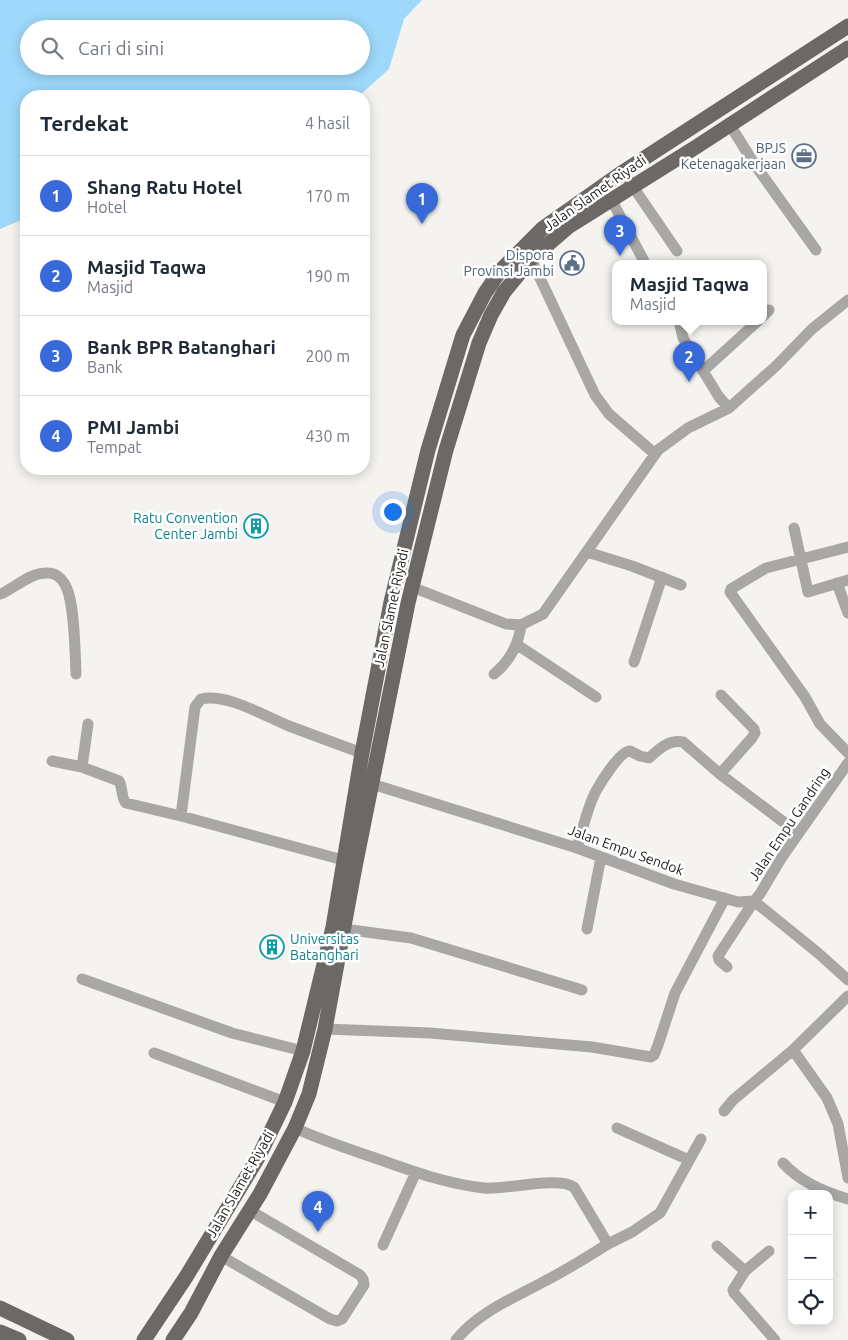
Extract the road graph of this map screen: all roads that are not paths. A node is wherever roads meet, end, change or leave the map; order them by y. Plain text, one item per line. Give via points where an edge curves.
1 (848, 26) edge
2 (848, 48) edge
3 (730, 125) junction
4 (622, 172) junction
5 (632, 186) junction
6 (611, 198) junction
7 (816, 250) dead end
8 (678, 252) dead end
9 (531, 259) junction
10 (643, 260) edge
11 (848, 300) edge
12 (680, 325) edge
13 (754, 325) edge
14 (703, 371) junction
15 (729, 408) junction
16 (655, 454) junction
17 (794, 528) dead end
18 (848, 547) edge
19 (588, 552) junction
20 (800, 559) junction
21 (662, 578) junction
22 (843, 582) edge
23 (682, 585) dead end
24 (412, 587) junction
25 (1, 590) edge
26 (391, 602) junction
27 (408, 603) junction
28 (848, 613) edge
29 (521, 625) junction
30 (516, 644) junction
31 (634, 662) dead end
32 (76, 674) dead end
33 (494, 674) dead end
34 (721, 695) dead end
35 (596, 696) dead end
36 (88, 724) dead end
37 (362, 753) junction
38 (848, 753) edge
39 (52, 761) dead end
40 (848, 763) edge
41 (82, 767) junction
42 (720, 774) junction
43 (372, 784) junction
44 (181, 816) junction
45 (798, 833) junction
46 (577, 848) junction
47 (601, 857) junction
48 (343, 860) junction
49 (725, 898) junction
50 (754, 901) junction
51 (344, 928) junction
52 (587, 929) dead end
53 (727, 967) dead end
54 (82, 979) dead end
55 (848, 980) edge
56 (582, 990) dead end
57 (848, 996) edge
58 (325, 1029) junction
59 (792, 1050) junction
60 (303, 1051) junction
61 (154, 1053) dead end
62 (285, 1102) junction
63 (724, 1111) dead end
64 (295, 1128) junction
65 (617, 1128) dead end
66 (701, 1139) dead end
67 (259, 1156) junction
68 (689, 1160) junction
69 (783, 1163) dead end
70 (274, 1168) junction
71 (416, 1172) junction
72 (848, 1178) edge
73 (848, 1199) edge
74 (251, 1211) junction
75 (608, 1244) junction
76 (384, 1245) dead end
77 (717, 1246) dead end
78 (769, 1251) dead end
79 (221, 1256) junction
80 (745, 1271) junction
81 (0, 1308) edge
82 (0, 1332) edge
83 (19, 1340) edge
84 (67, 1340) edge
85 (144, 1340) edge
86 (173, 1340) edge
87 (456, 1340) edge
88 (775, 1340) edge

1 - 4 main road, Jalan Slamet Riyadi
2 - 3 main road, Jalan Slamet Riyadi
3 - 5 main road, Jalan Slamet Riyadi
3 - 7 street
4 - 5 street
4 - 26 main road, Jalan Slamet Riyadi via 542,229 500,271 485,294 463,335 428,450
5 - 6 main road, Jalan Slamet Riyadi
5 - 8 street
6 - 9 main road, Jalan Slamet Riyadi via 568,227
6 - 10 street
9 - 16 street via 595,395 609,414
9 - 24 main road, Jalan Slamet Riyadi via 504,292 479,343 446,450
11 - 15 street via 812,329
12 - 14 street via 683,338
13 - 14 street
14 - 15 street
15 - 16 street via 688,428
16 - 19 street
17 - 20 street
18 - 20 street
19 - 21 street
19 - 29 street via 543,614
20 - 22 street via 808,592
20 - 38 street via 766,568 730,592 805,697 820,724
21 - 23 street
21 - 31 street
22 - 28 street
24 - 27 main road, Jalan Slamet Riyadi
24 - 29 street via 506,624
25 - 32 street via 42,574 55,574 64,583 70,600
26 - 27 main road
26 - 37 main road, Jalan Slamet Riyadi
27 - 43 main road, Jalan Slamet Riyadi
29 - 30 street
30 - 33 street via 504,666
30 - 35 street
34 - 42 street via 755,733
36 - 41 street
37 - 44 street via 283,724 255,710 210,697 201,699 196,708
37 - 48 main road, Jalan Slamet Riyadi
39 - 41 street
40 - 45 street, Jalan Empu Gandring
41 - 44 street via 119,782 126,804
42 - 45 street
42 - 46 street via 683,742 668,744 649,758 625,752 596,792
43 - 46 street, Jalan Empu Sendok
43 - 51 main road, Jalan Slamet Riyadi
44 - 48 street
45 - 50 street, Jalan Empu Gandring
46 - 47 street, Jalan Empu Sendok
47 - 49 street, Jalan Empu Sendok via 674,884
47 - 52 street
48 - 60 main road, Jalan Slamet Riyadi via 333,927
49 - 50 street, Jalan Empu Sendok via 738,902
49 - 58 street via 675,993 651,1057 592,1047
50 - 53 street, Jalan Empu Gandring via 718,956
50 - 55 street
51 - 56 street via 411,938
51 - 58 main road, Jalan Slamet Riyadi
54 - 60 street via 232,1033
57 - 59 street
58 - 64 main road, Jalan Slamet Riyadi via 309,1094
59 - 63 street
59 - 72 street via 827,1098 838,1124
60 - 62 main road, Jalan Slamet Riyadi
61 - 62 street
62 - 67 main road, Jalan Slamet Riyadi
64 - 70 main road, Jalan Slamet Riyadi
64 - 71 street
65 - 68 street
66 - 68 street
67 - 70 main road
67 - 85 main road, Jalan Slamet Riyadi
68 - 75 street via 657,1216
69 - 73 street via 817,1188
70 - 74 main road, Jalan Slamet Riyadi
71 - 75 street via 465,1186 493,1189 555,1182 569,1184 574,1187
71 - 76 street
74 - 79 main road, Jalan Slamet Riyadi
74 - 79 street via 360,1275 364,1285 342,1319 337,1321
75 - 87 street via 480,1316
77 - 80 street
78 - 80 street
79 - 86 main road, Jalan Slamet Riyadi
80 - 88 street via 734,1293
81 - 84 main road
82 - 83 main road

